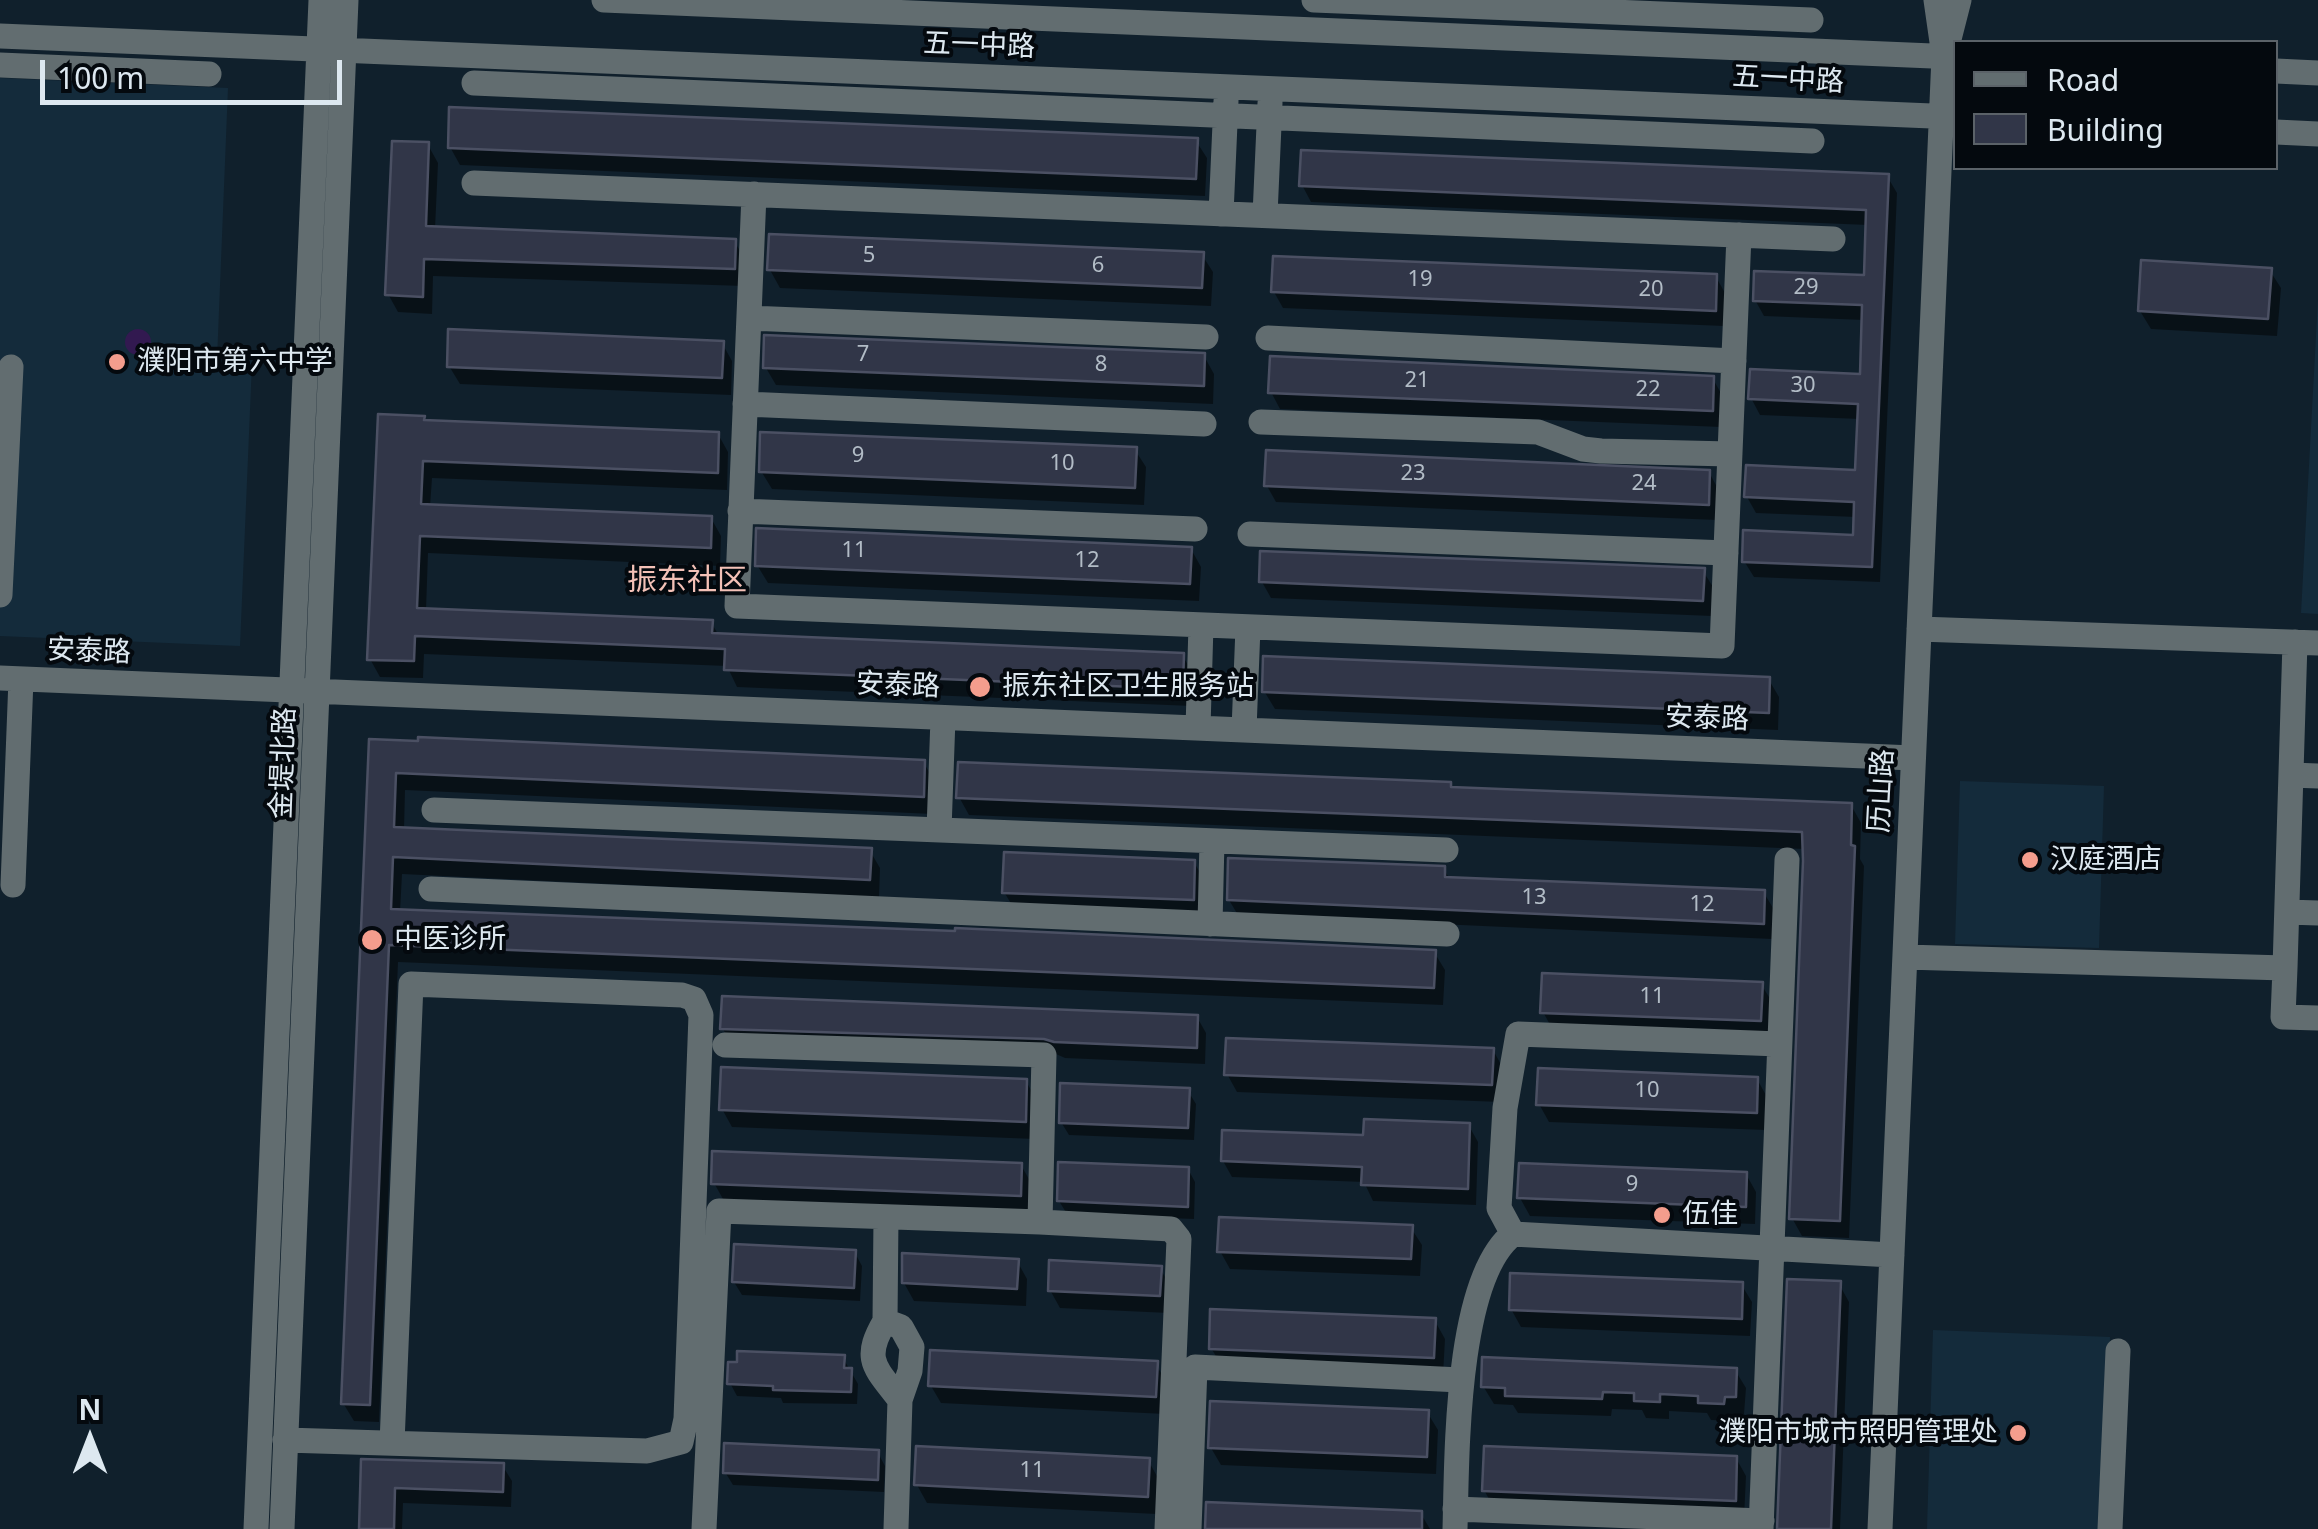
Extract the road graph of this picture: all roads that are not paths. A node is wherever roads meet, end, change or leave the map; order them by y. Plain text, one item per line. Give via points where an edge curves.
1 (321, 0) edge
2 (346, 0) edge
3 (604, 0) edge
4 (1314, 0) edge
5 (1936, 0) edge
6 (1959, 0) edge
7 (764, 3) edge
8 (1811, 20) dead end
9 (0, 36) edge
10 (332, 50) junction
11 (1950, 57) edge
12 (0, 65) edge
13 (2278, 71) edge
14 (2318, 73) edge
15 (209, 74) dead end
16 (474, 83) dead end
17 (1227, 86) junction
18 (1270, 88) junction
19 (1225, 116) junction
20 (1948, 117) edge
21 (1270, 118) junction
22 (2278, 132) edge
23 (2318, 134) edge
24 (1812, 141) dead end
25 (474, 183) dead end
26 (754, 194) junction
27 (1221, 214) junction
28 (1266, 215) junction
29 (1739, 235) junction
30 (1833, 239) dead end
31 (748, 318) junction
32 (1206, 337) dead end
33 (1268, 338) dead end
34 (1734, 360) junction
35 (12, 367) dead end
36 (745, 404) junction
37 (1261, 422) dead end
38 (1204, 424) dead end
39 (1730, 454) junction
40 (740, 512) junction
41 (1195, 529) dead end
42 (1250, 534) dead end
43 (1726, 553) junction
44 (0, 596) edge
45 (1202, 625) junction
46 (1248, 627) junction
47 (1919, 629) junction
48 (2306, 643) edge
49 (10, 679) edge
50 (304, 691) junction
51 (943, 718) junction
52 (1198, 728) junction
53 (1244, 730) junction
54 (1913, 758) junction
55 (2291, 776) junction
56 (2318, 776) edge
57 (434, 810) dead end
58 (8, 815) edge
59 (939, 830) junction
60 (1212, 841) junction
61 (1446, 850) dead end
62 (1786, 860) dead end
63 (12, 885) dead end
64 (430, 889) dead end
65 (2286, 912) junction
66 (2318, 912) edge
67 (1210, 924) junction
68 (1446, 934) dead end
69 (1904, 957) junction
70 (2285, 968) junction
71 (2318, 1018) edge
72 (1778, 1044) junction
73 (725, 1045) dead end
74 (886, 1217) junction
75 (1040, 1222) junction
76 (1513, 1234) junction
77 (1771, 1248) junction
78 (1892, 1255) junction
79 (885, 1321) junction
80 (2118, 1351) dead end
81 (1460, 1380) junction
82 (900, 1400) junction
83 (285, 1440) junction
84 (392, 1443) junction
85 (1455, 1519) edge
86 (1761, 1525) edge
87 (256, 1529) edge
88 (282, 1529) edge
89 (704, 1529) edge
90 (896, 1529) edge
91 (1167, 1529) edge
92 (1190, 1529) edge
93 (1880, 1529) edge
94 (2110, 1529) edge

1 - 10 street, 金堤北路
2 - 10 street, 金堤北路
3 - 7 street, 五一中路
4 - 8 street
5 - 11 street, 历山路
6 - 11 street, 历山路
7 - 11 street, 五一中路
9 - 10 street, 五一中路
10 - 17 street, 五一中路
10 - 50 street, 金堤北路
11 - 20 street, 历山路
12 - 15 street
13 - 14 street
16 - 19 street
17 - 18 street, 五一中路
17 - 19 street
18 - 20 street, 五一中路
18 - 21 street
19 - 21 street
19 - 27 street
20 - 47 street, 历山路
21 - 24 street
21 - 28 street
22 - 23 street
25 - 26 street
26 - 27 street
26 - 31 street
27 - 28 street
28 - 29 street
29 - 30 street
29 - 34 street
31 - 32 street
31 - 36 street
33 - 34 street
34 - 39 street
35 - 44 street
36 - 38 street
36 - 40 street
37 - 39 street via 1538,432 1601,452
39 - 43 street
40 - 41 street
40 - 45 street via 736,606
42 - 43 street
43 - 46 street via 1722,646
45 - 46 street
45 - 52 street
46 - 53 street
47 - 48 street
47 - 54 street, 历山路
48 - 55 street
49 - 50 street, 安泰路
49 - 58 street
50 - 51 street, 安泰路
50 - 83 street, 金堤北路
50 - 87 street, 金堤北路
51 - 52 street, 安泰路
51 - 59 street
52 - 53 street, 安泰路
53 - 54 street, 安泰路
54 - 69 street, 历山路
55 - 56 street
55 - 65 street
57 - 59 street
58 - 63 street
59 - 60 street
60 - 61 street
60 - 67 street
62 - 72 street
64 - 67 street
65 - 66 street
65 - 70 street
67 - 68 street
69 - 70 street
69 - 78 street, 历山路
70 - 71 street via 2283,1016
72 - 76 street via 1518,1034 1499,1208
72 - 77 street
73 - 75 street via 1044,1055
74 - 75 street
74 - 79 street
74 - 89 street via 719,1210
75 - 91 street via 1171,1230 1179,1239
76 - 77 street
76 - 81 street via 1501,1243 1481,1286
77 - 78 street
77 - 86 street
78 - 93 street, 历山路
79 - 82 street via 873,1342 873,1359
79 - 82 street via 901,1328 912,1347
80 - 94 street
81 - 85 street
81 - 92 street via 1196,1367
82 - 90 street
83 - 84 street
83 - 88 street, 金堤北路
84 - 84 street via 647,1452 681,1442 700,1034 694,999 411,984
85 - 86 street

